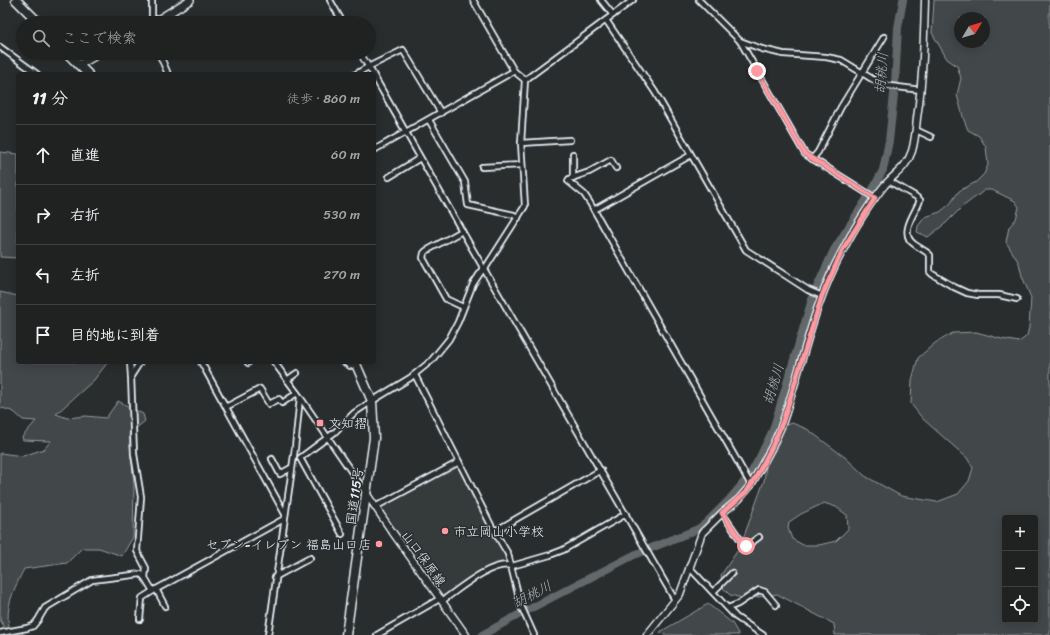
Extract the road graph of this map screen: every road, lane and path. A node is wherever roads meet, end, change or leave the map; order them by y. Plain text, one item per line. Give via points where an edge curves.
1 (16, 0) edge
2 (24, 0) edge
3 (152, 0) edge
4 (190, 0) edge
5 (330, 0) edge
6 (473, 0) edge
7 (602, 0) edge
8 (633, 0) edge
9 (699, 0) edge
10 (926, 0) edge
11 (613, 15) junction
12 (32, 16) edge
13 (39, 16) edge
14 (152, 16) edge
15 (164, 16) edge
16 (339, 16) edge
17 (606, 20) junction
18 (884, 37) dead end
19 (740, 41) junction
20 (0, 47) edge
21 (16, 59) edge
22 (18, 60) edge
23 (76, 60) edge
24 (78, 60) edge
25 (88, 60) edge
26 (162, 60) edge
27 (364, 60) edge
28 (81, 64) junction
29 (368, 67) junction
30 (514, 71) junction
31 (34, 72) edge
32 (87, 72) edge
33 (90, 72) edge
34 (167, 72) edge
35 (359, 72) edge
36 (371, 72) edge
37 (862, 72) junction
38 (376, 80) edge
39 (525, 80) junction
40 (921, 90) junction
41 (441, 113) junction
42 (429, 120) junction
43 (916, 130) junction
44 (406, 132) junction
45 (931, 136) dead end
46 (570, 140) dead end
47 (521, 143) junction
48 (376, 149) edge
49 (573, 154) dead end
50 (691, 155) junction
51 (420, 158) junction
52 (812, 159) junction
53 (522, 165) junction
54 (482, 167) dead end
55 (616, 168) dead end
56 (389, 177) dead end
57 (573, 178) junction
58 (889, 181) junction
59 (875, 198) junction
60 (594, 210) junction
61 (518, 218) junction
62 (462, 231) junction
63 (484, 269) junction
64 (822, 296) junction
65 (1017, 299) dead end
66 (464, 307) junction
67 (130, 364) edge
68 (139, 364) edge
69 (202, 364) edge
70 (276, 364) edge
71 (356, 364) edge
72 (297, 373) dead end
73 (415, 375) junction
74 (131, 376) junction
75 (288, 380) junction
76 (298, 395) junction
77 (372, 401) junction
78 (226, 407) junction
79 (328, 437) junction
80 (300, 458) junction
81 (272, 459) dead end
82 (459, 462) junction
83 (292, 466) junction
84 (601, 470) junction
85 (751, 485) junction
86 (366, 493) junction
87 (375, 507) junction
88 (722, 513) junction
89 (285, 514) junction
90 (626, 514) junction
91 (284, 519) junction
92 (495, 531) junction
93 (342, 534) dead end
94 (759, 537) dead end
95 (310, 558) dead end
96 (512, 566) junction
97 (689, 567) junction
98 (732, 573) dead end
99 (275, 577) junction
100 (145, 578) junction
101 (155, 590) junction
102 (713, 592) junction
103 (441, 600) junction
104 (675, 600) junction
105 (776, 605) dead end
106 (166, 606) dead end
107 (728, 608) junction
108 (140, 619) dead end
109 (0, 633) edge
110 (268, 635) edge
111 (346, 635) edge
112 (377, 635) edge
113 (466, 635) edge
114 (534, 635) edge
115 (648, 635) edge
116 (763, 635) edge

1 - 12 highway
2 - 13 highway
3 - 14 street
4 - 15 main road
5 - 16 street
6 - 30 street
7 - 11 street
8 - 11 street
9 - 19 street
10 - 40 street
11 - 17 street
17 - 39 street
17 - 50 street via 655,92
18 - 37 street
19 - 37 street via 783,54 841,60
19 - 52 street via 801,149
20 - 21 street
22 - 31 street
23 - 28 highway
24 - 28 highway
25 - 28 main road
26 - 34 street
27 - 29 street
28 - 32 highway
28 - 33 highway
29 - 35 street
29 - 36 street
29 - 41 street via 403,50
30 - 39 street
30 - 41 street
37 - 40 street via 886,86
37 - 52 street
38 - 44 street
39 - 47 street
40 - 43 street
41 - 42 street
42 - 44 street
42 - 61 street via 465,182 468,205
43 - 45 street
43 - 58 street via 910,156
44 - 48 street
44 - 51 street
46 - 47 street
47 - 53 street
49 - 57 street
50 - 60 street
50 - 64 street via 746,250 808,290
51 - 56 street
51 - 62 street
52 - 59 street
53 - 54 street
53 - 61 street via 525,206
55 - 57 street via 611,160
57 - 60 street via 568,181 584,194
58 - 59 street
58 - 65 street via 920,200 907,233 912,243 930,255 932,274 967,293
59 - 64 street via 843,249
60 - 85 street
61 - 63 street
62 - 63 street
62 - 66 street via 426,251 423,258 446,299
63 - 66 street via 473,284
63 - 84 street
64 - 85 street via 781,427
66 - 73 street via 445,345
67 - 74 street
68 - 74 street
69 - 78 street
70 - 75 street
71 - 77 highway, 国道115号
72 - 75 street
73 - 77 street
73 - 82 street
74 - 100 street via 134,454 141,497 137,551 146,568
75 - 76 street
76 - 78 street via 282,403 279,399 269,404 260,389
76 - 79 street
76 - 83 street
77 - 79 street via 354,413
77 - 86 highway, 国道115号 via 374,438
78 - 89 street
79 - 80 street
79 - 86 street
80 - 83 street
80 - 93 street
81 - 83 street via 280,474
82 - 87 street
82 - 92 street
83 - 89 street
84 - 90 street
84 - 92 street
85 - 88 street
86 - 87 street, 山口保原線
86 - 111 highway, 国道115号
87 - 103 street, 山口保原線
88 - 94 street via 744,545
88 - 97 street via 700,538
89 - 91 street
90 - 96 street via 564,550
90 - 104 street
91 - 99 street
91 - 101 street
92 - 96 street
95 - 99 street
96 - 103 street via 506,565 483,572
96 - 114 street via 521,606
97 - 102 street
97 - 104 street via 682,589
98 - 102 street
99 - 110 street
100 - 101 street
100 - 109 street via 138,574 92,580 45,608 33,626
101 - 106 street
101 - 108 street via 142,598
102 - 107 street
103 - 112 street
103 - 113 street, 山口保原線
104 - 115 street
105 - 107 street via 765,592 759,590
107 - 116 street via 736,617

